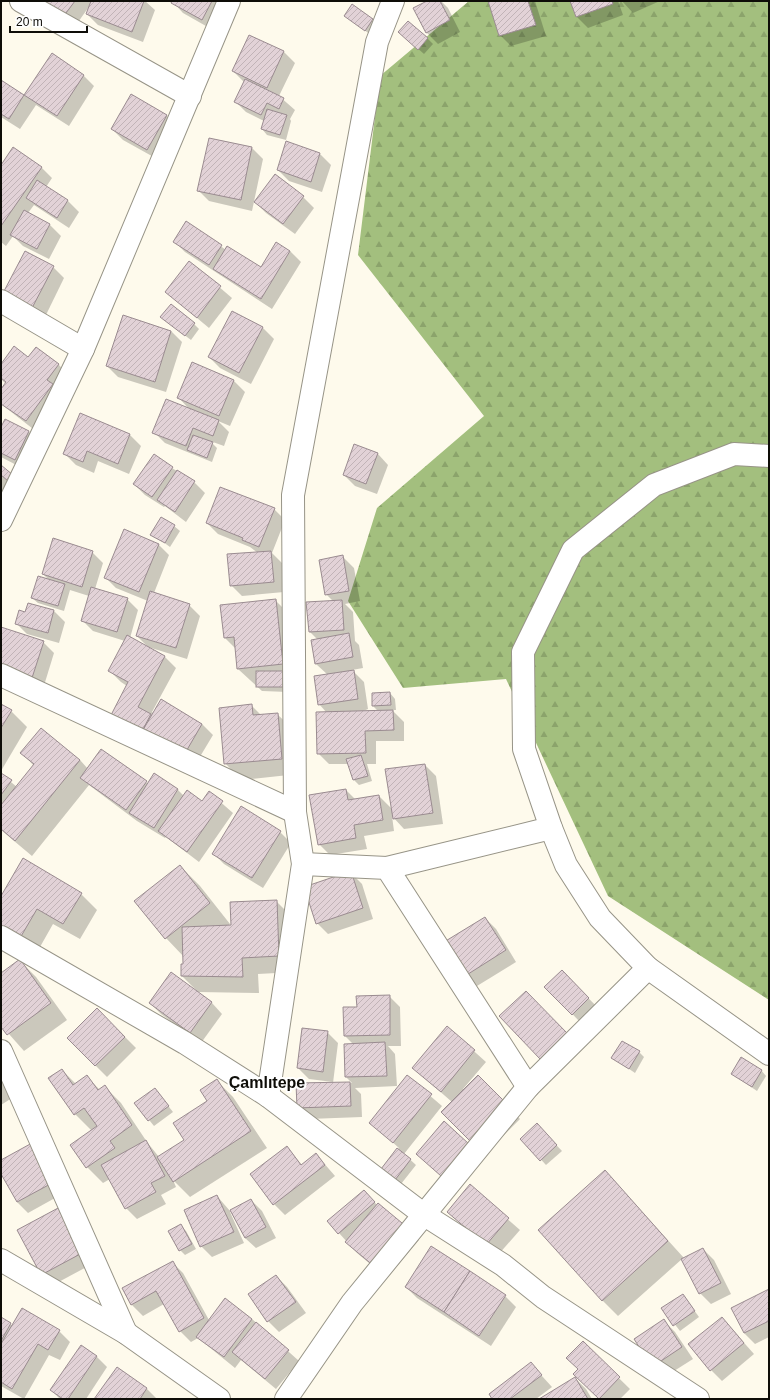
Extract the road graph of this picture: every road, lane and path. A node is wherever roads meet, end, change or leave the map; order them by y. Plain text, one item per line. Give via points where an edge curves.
1 (21, 1) edge
2 (229, 1) edge
3 (392, 1) edge
4 (190, 96) junction
5 (1, 301) edge
6 (83, 349) junction
7 (769, 456) edge
8 (1, 520) edge
9 (1, 674) edge
10 (294, 812) junction
11 (551, 828) junction
12 (303, 864) junction
13 (387, 868) junction
14 (1, 937) edge
15 (648, 968) junction
16 (1, 1051) edge
17 (769, 1054) edge
18 (528, 1087) junction
19 (268, 1096) junction
20 (423, 1214) junction
21 (1, 1260) edge
22 (126, 1333) junction
23 (219, 1399) edge
24 (286, 1399) edge
25 (698, 1399) edge

1 - 4 street
2 - 4 street
3 - 10 street via 377,42 293,495
4 - 6 street
5 - 6 street
6 - 8 street
7 - 11 street via 734,454 654,485 573,550 523,652 524,749
9 - 10 street
10 - 12 street
11 - 13 street
11 - 15 street via 566,865 600,918
12 - 13 street
12 - 19 street
13 - 18 street
14 - 19 street via 185,1043
15 - 17 street
15 - 18 street
16 - 22 street
18 - 20 street
19 - 20 street
20 - 24 street via 352,1303
20 - 25 street via 503,1265 543,1297
21 - 22 street
22 - 23 street

